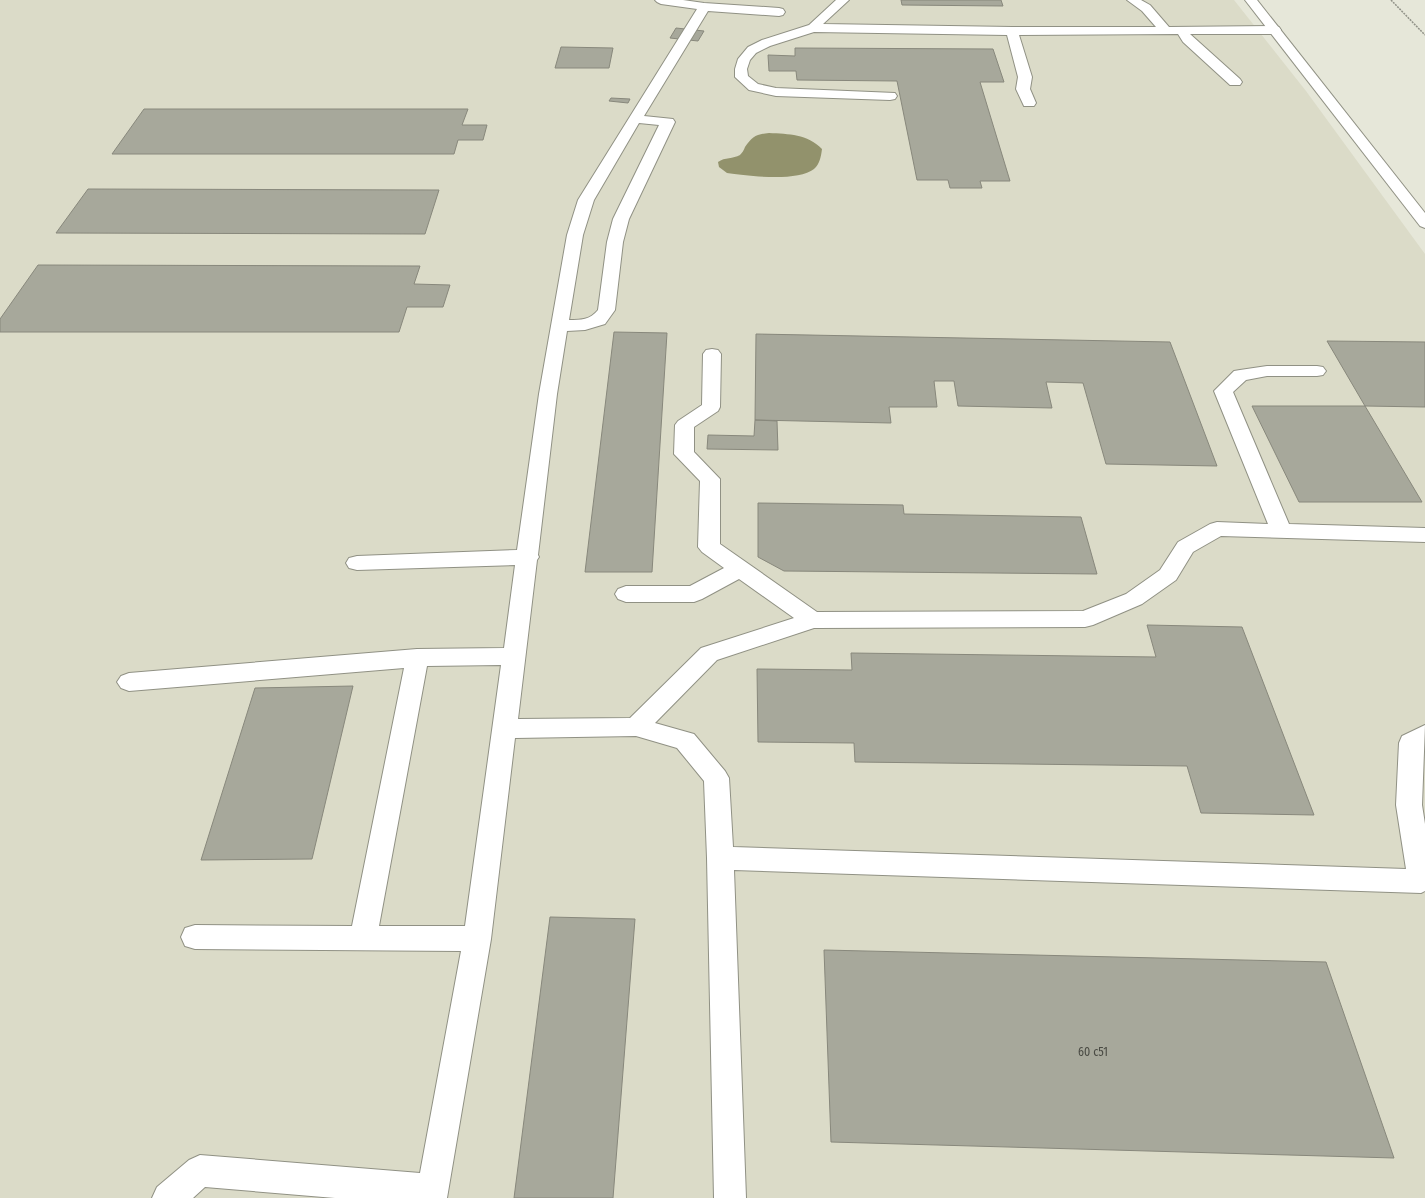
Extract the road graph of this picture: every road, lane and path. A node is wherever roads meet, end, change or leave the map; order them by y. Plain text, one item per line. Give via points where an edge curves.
1 (661, 0) edge
2 (843, 0) edge
3 (1133, 0) edge
4 (1251, 0) edge
5 (1391, 0) edge
6 (704, 7) junction
7 (779, 12) dead end
8 (813, 28) junction
9 (1012, 30) junction
10 (1165, 30) junction
11 (1182, 30) junction
12 (1275, 30) junction
13 (1425, 35) edge
14 (1235, 82) dead end
15 (890, 96) dead end
16 (1029, 103) dead end
17 (636, 119) junction
18 (1425, 222) edge
19 (560, 326) junction
20 (712, 354) dead end
21 (1317, 371) dead end
22 (1281, 530) junction
23 (1425, 535) edge
24 (528, 557) junction
25 (357, 563) dead end
26 (740, 569) junction
27 (626, 594) dead end
28 (813, 620) junction
29 (514, 656) junction
30 (417, 658) junction
31 (129, 682) dead end
32 (636, 727) junction
33 (504, 729) junction
34 (1425, 735) edge
35 (720, 858) junction
36 (1423, 885) edge
37 (195, 937) dead end
38 (363, 938) junction
39 (477, 939) junction
40 (432, 1194) edge
41 (168, 1198) edge
42 (730, 1198) edge

1 - 6 main road
2 - 8 main road
3 - 10 main road via 1146,8
4 - 12 main road
5 - 13 path
6 - 7 main road
6 - 17 main road
8 - 9 main road
8 - 15 main road via 752,50 744,58 742,77 754,87 776,92
9 - 10 main road
9 - 16 main road via 1025,77 1023,89
10 - 11 main road
11 - 12 main road
11 - 14 main road via 1187,39
12 - 18 main road
17 - 19 main road via 586,200 575,236
17 - 19 main road via 668,122 621,218 615,242 606,310 599,320 585,325
19 - 24 main road via 548,394
20 - 26 main road via 711,407 685,425 684,454 710,480 709,547
21 - 22 main road via 1268,371 1240,375 1223,391
22 - 23 main road
22 - 28 main road via 1217,529 1185,547 1168,575 1134,599 1085,618
24 - 25 main road
24 - 29 main road
26 - 27 main road via 694,594
26 - 28 main road
28 - 32 main road via 709,654
29 - 30 main road
29 - 33 main road
30 - 31 main road
30 - 38 main road
32 - 33 main road
32 - 35 main road via 685,740 716,778
33 - 39 main road
34 - 36 main road via 1411,742 1409,805
35 - 36 main road
35 - 42 main road
37 - 38 main road
38 - 39 main road
39 - 40 main road
40 - 41 main road via 200,1171

